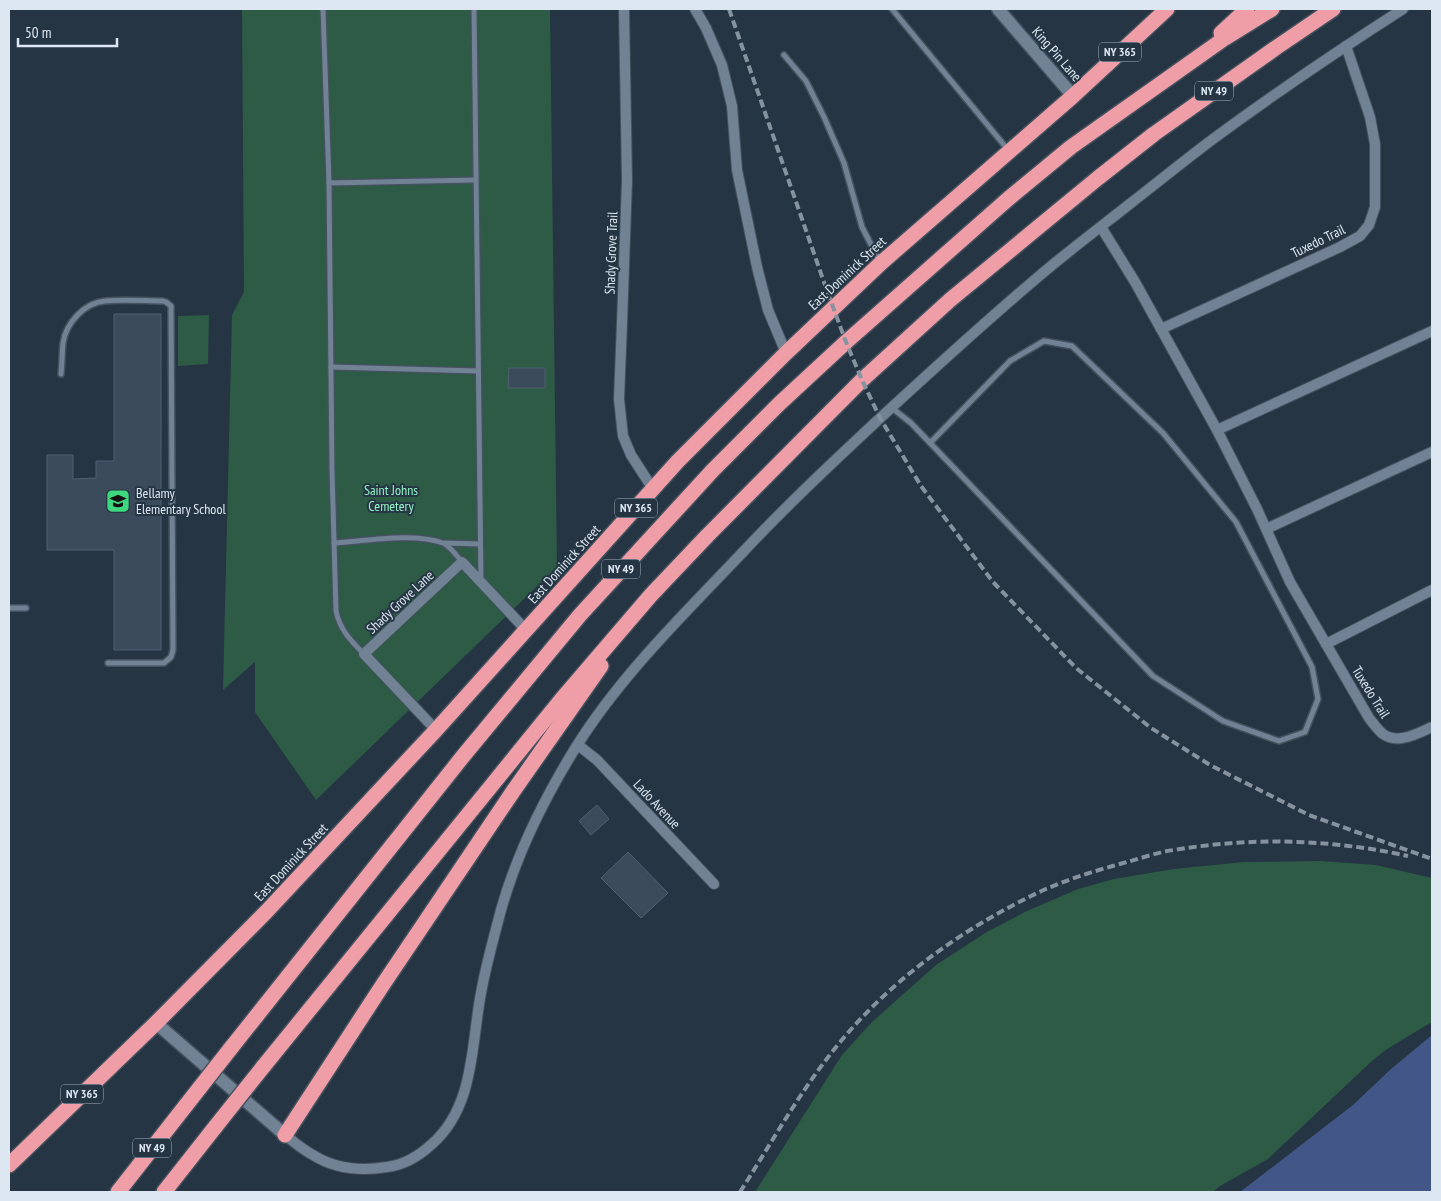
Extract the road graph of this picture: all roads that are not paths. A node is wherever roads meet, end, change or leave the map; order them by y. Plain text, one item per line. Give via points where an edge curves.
1 (322, 9) edge
2 (474, 9) edge
3 (624, 9) edge
4 (695, 9) edge
5 (892, 9) edge
6 (998, 9) edge
7 (1167, 9) edge
8 (1247, 9) edge
9 (1272, 9) edge
10 (1333, 9) edge
11 (1403, 9) edge
12 (1346, 46) junction
13 (784, 55) dead end
14 (1183, 68) junction
15 (1073, 96) junction
16 (1009, 152) junction
17 (475, 180) junction
18 (329, 183) junction
19 (1101, 227) junction
20 (881, 263) junction
21 (1161, 329) junction
22 (1432, 332) edge
23 (786, 353) junction
24 (331, 367) junction
25 (478, 371) junction
26 (61, 374) dead end
27 (891, 408) junction
28 (1217, 430) junction
29 (930, 443) junction
30 (1432, 452) edge
31 (653, 490) junction
32 (1266, 529) junction
33 (334, 543) junction
34 (445, 543) junction
35 (480, 544) junction
36 (462, 562) junction
37 (481, 582) junction
38 (1432, 590) edge
39 (651, 595) junction
40 (9, 608) edge
41 (26, 608) dead end
42 (526, 630) junction
43 (1326, 644) junction
44 (364, 654) junction
45 (108, 663) dead end
46 (1432, 727) edge
47 (436, 730) junction
48 (578, 745) junction
49 (714, 884) dead end
50 (156, 1023) junction
51 (285, 1136) junction
52 (9, 1165) edge
53 (118, 1192) edge
54 (164, 1192) edge

1 - 18 lane
2 - 17 lane
3 - 31 street, Shady Grove Trail via 627,180 619,399 624,436 631,455
4 - 23 street via 722,65 732,106 737,170 757,267 768,310
5 - 16 lane
6 - 15 main road, King Pin Lane
7 - 15 highway, East Dominick Street / NY 365
8 - 14 highway
9 - 14 highway, NY 49
10 - 39 highway, NY 49 via 1154,134 950,300 862,380
11 - 12 street
12 - 19 street via 1213,139
12 - 21 street, Tuxedo Trail via 1370,117 1375,144 1374,207 1369,225 1360,236 1340,247
13 - 20 lane via 806,81 824,117 844,163 862,227
14 - 53 highway, NY 49, bridge via 1071,147 1008,199 851,338 713,470 580,615 464,755
15 - 16 highway, East Dominick Street / NY 365
16 - 20 highway, East Dominick Street / NY 365
17 - 18 lane
17 - 25 lane
18 - 24 lane
19 - 21 street, Tuxedo Trail
19 - 27 street via 1034,280
20 - 23 highway, East Dominick Street / NY 365
21 - 28 street, Tuxedo Trail
22 - 28 street
23 - 31 highway, East Dominick Street / NY 365
24 - 25 lane
24 - 33 lane
25 - 35 lane
26 - 45 lane via 63,341 69,326 91,305 103,301 163,301 171,306 173,650 171,658 164,663
27 - 29 lane
27 - 48 street via 775,518 668,631 615,694
28 - 32 street, Tuxedo Trail
29 - 29 lane via 1153,676 1223,721 1279,741 1305,732 1318,699 1312,667 1236,522 1163,433 1072,346 1044,341 1010,361
30 - 32 street
31 - 42 highway, East Dominick Street / NY 365
32 - 43 street, Tuxedo Trail via 1290,582
33 - 34 lane via 404,538
33 - 44 lane via 338,620 345,634
34 - 35 lane
34 - 36 lane
35 - 37 lane
36 - 37 street
36 - 44 street, Shady Grove Lane
37 - 42 street
38 - 43 street
39 - 51 highway via 514,790
39 - 54 highway, NY 49, bridge via 560,700
40 - 41 lane
42 - 47 highway, East Dominick Street / NY 365
43 - 46 street, Tuxedo Trail via 1369,718 1383,734 1397,738
44 - 47 street, Shady Grove Lane
47 - 50 highway, East Dominick Street / NY 365 via 266,912
48 - 49 street, Lado Avenue via 597,760
48 - 51 street via 549,795 512,875 481,993 464,1091 455,1116 440,1138 420,1155 397,1166 368,1170 339,1166 315,1157
50 - 51 main road
50 - 52 highway, East Dominick Street / NY 365

